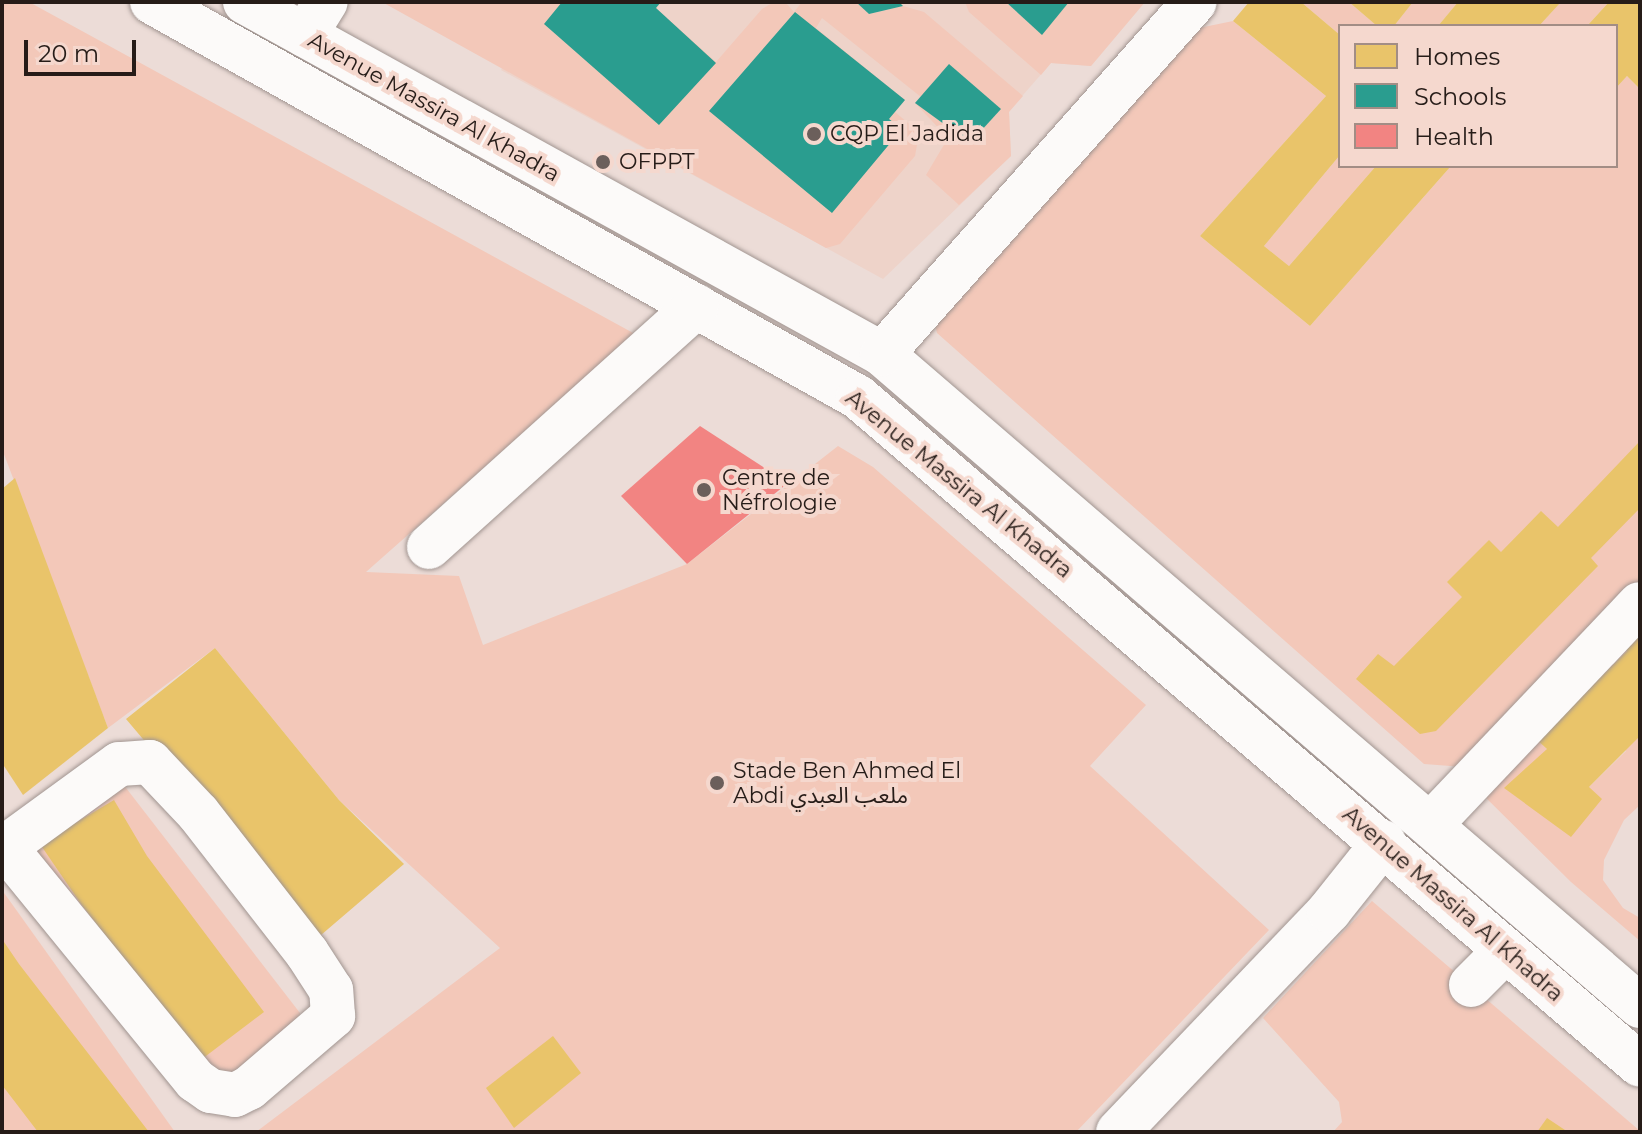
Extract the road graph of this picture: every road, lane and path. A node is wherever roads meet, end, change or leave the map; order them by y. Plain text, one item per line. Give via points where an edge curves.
1 (152, 2) edge
2 (245, 2) edge
3 (1195, 2) edge
4 (316, 18) edge
5 (697, 306) junction
6 (882, 354) junction
7 (429, 547) dead end
8 (1640, 604) edge
9 (1431, 824) junction
10 (1384, 842) junction
11 (4, 845) edge
12 (1504, 952) junction
13 (1471, 985) dead end
14 (1640, 1006) edge
15 (1640, 1065) edge
16 (1118, 1132) edge

1 - 5 street, Avenue Massira Al Khadra
2 - 4 street, Avenue Massira Al Khadra
3 - 6 street
4 - 6 street, Avenue Massira Al Khadra
5 - 7 street
5 - 10 street, Avenue Massira Al Khadra via 858,397
6 - 9 street, Avenue Massira Al Khadra
8 - 9 street
9 - 14 street, Avenue Massira Al Khadra
10 - 12 street, Avenue Massira Al Khadra
10 - 16 street via 1329,911
11 - 11 street via 195,1080 211,1091 235,1095 249,1088 333,1016 331,990 307,953 198,813 150,762 119,764
12 - 13 street
12 - 15 street, Avenue Massira Al Khadra

